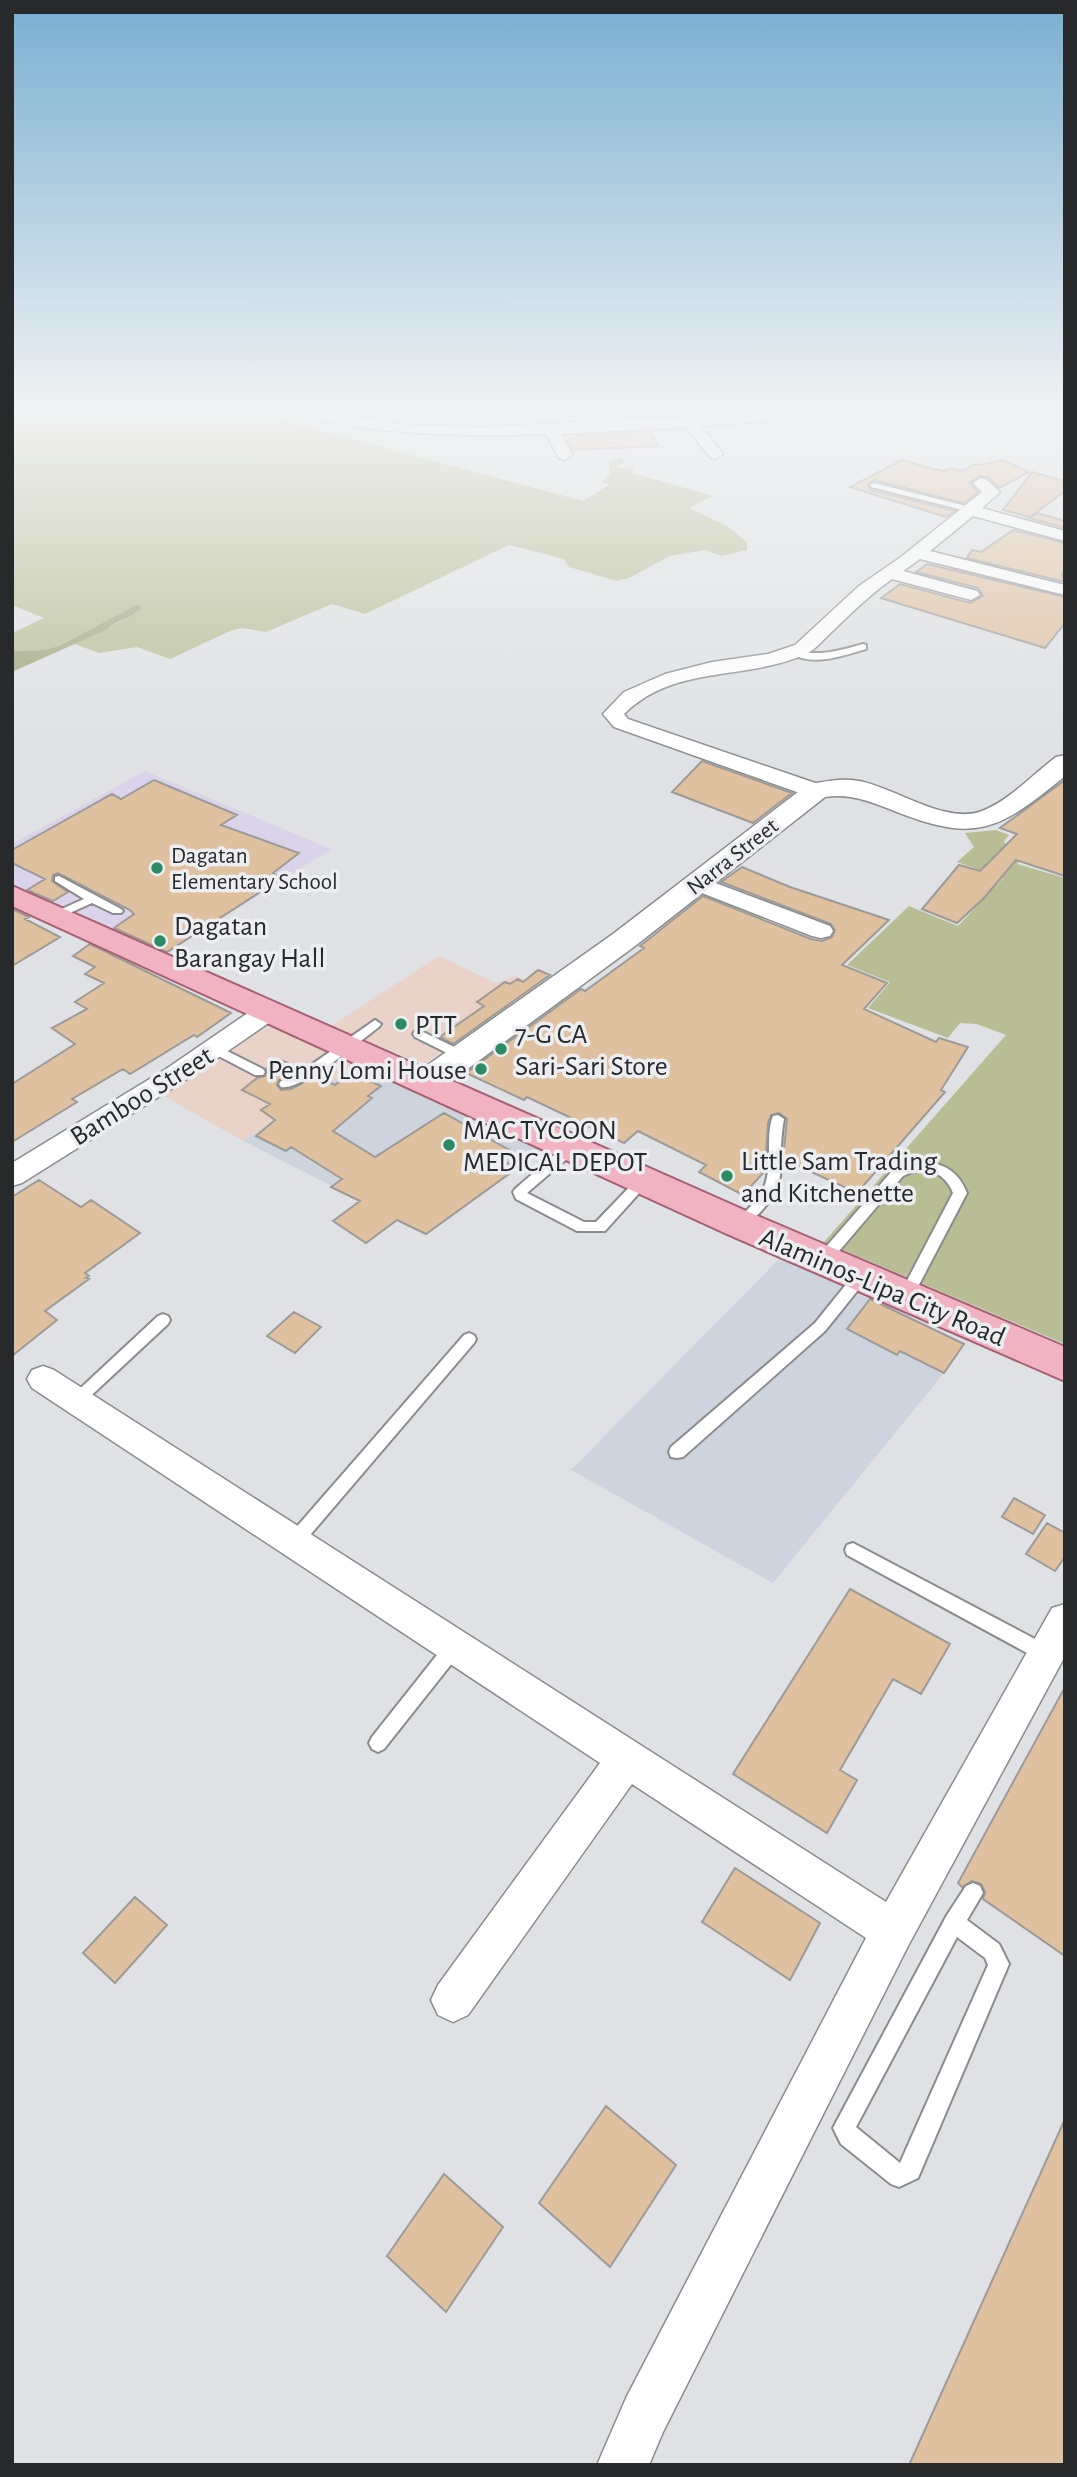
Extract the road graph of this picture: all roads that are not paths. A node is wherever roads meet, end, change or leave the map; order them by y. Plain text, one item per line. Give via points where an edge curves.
1 (950, 527) edge
2 (1031, 527) edge
3 (1065, 536) edge
4 (917, 553) junction
5 (889, 573) junction
6 (1065, 590) edge
7 (971, 595) dead end
8 (863, 647) dead end
9 (794, 653) junction
10 (1065, 763) edge
11 (816, 791) junction
12 (59, 879) dead end
13 (697, 883) junction
14 (12, 895) edge
15 (92, 899) junction
16 (117, 911) dead end
17 (59, 914) junction
18 (821, 931) dead end
19 (267, 1012) junction
20 (375, 1024) dead end
21 (419, 1034) dead end
22 (346, 1047) junction
23 (215, 1049) junction
24 (463, 1056) junction
25 (260, 1072) dead end
26 (428, 1082) junction
27 (285, 1084) dead end
28 (778, 1119) dead end
29 (571, 1148) junction
30 (12, 1175) edge
31 (644, 1180) junction
32 (740, 1224) junction
33 (823, 1260) junction
34 (861, 1276) junction
35 (906, 1296) junction
36 (163, 1320) dead end
37 (470, 1339) dead end
38 (1065, 1365) edge
39 (43, 1379) dead end
40 (76, 1401) junction
41 (677, 1452) dead end
42 (293, 1543) junction
43 (853, 1550) dead end
44 (1054, 1636) edge
45 (454, 1646) junction
46 (378, 1743) dead end
47 (627, 1758) junction
48 (973, 1893) dead end
49 (954, 1922) junction
50 (893, 1931) junction
51 (453, 2000) dead end
52 (623, 2465) edge

1 - 4 street
2 - 3 street
4 - 5 street
4 - 6 street
5 - 7 street
5 - 9 street
8 - 9 lane via 824,659
9 - 11 street via 672,678 631,696 613,714 621,723
10 - 11 street via 1002,811 978,822 944,819 859,789 834,786
11 - 13 street, Narra Street
12 - 15 lane
13 - 18 street
13 - 24 street, Narra Street
14 - 17 main road, Alaminos-Lipa City Road
15 - 16 lane
15 - 17 lane
17 - 19 main road, Alaminos-Lipa City Road
19 - 22 main road, Alaminos-Lipa City Road
19 - 23 street, Bamboo Street
20 - 22 lane
21 - 24 lane
22 - 26 main road, Alaminos-Lipa City Road
22 - 27 lane
23 - 25 lane
23 - 30 street, Bamboo Street
24 - 26 street, Narra Street
26 - 29 main road, Alaminos-Lipa City Road
28 - 32 lane via 774,1182
29 - 31 main road, Alaminos-Lipa City Road
29 - 31 lane via 520,1192 521,1196 592,1229 600,1227
31 - 32 main road, Alaminos-Lipa City Road
32 - 33 main road, Alaminos-Lipa City Road
33 - 34 main road, Alaminos-Lipa City Road
33 - 35 lane via 898,1173 920,1164 934,1166 958,1184 960,1193
34 - 35 main road, Alaminos-Lipa City Road
34 - 41 lane via 820,1327
35 - 38 main road, Alaminos-Lipa City Road
36 - 40 lane
37 - 42 lane
39 - 40 street
40 - 42 street
42 - 45 street
43 - 44 lane
44 - 50 street
45 - 46 lane
45 - 47 street
47 - 50 street
47 - 51 street
48 - 49 lane
49 - 49 lane via 992,1951 999,1964 910,2170 899,2176 844,2128
50 - 52 street

